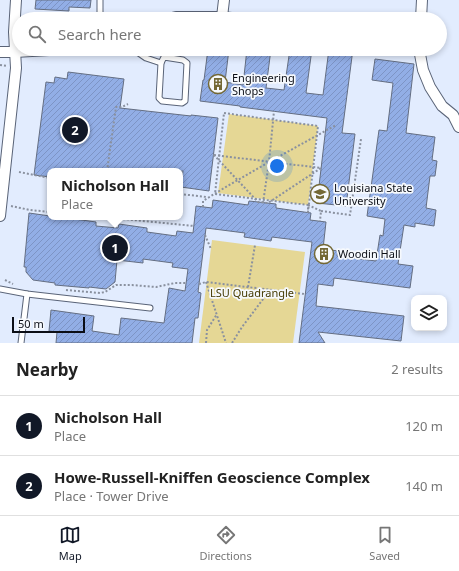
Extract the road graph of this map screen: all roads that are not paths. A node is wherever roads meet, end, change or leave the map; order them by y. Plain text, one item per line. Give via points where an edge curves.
1 (16, 0) edge
2 (100, 0) edge
3 (224, 0) edge
4 (422, 0) edge
5 (15, 12) edge
6 (100, 12) edge
7 (223, 12) edge
8 (421, 12) edge
9 (0, 52) edge
10 (12, 52) edge
11 (15, 56) edge
12 (143, 56) edge
13 (420, 56) edge
14 (161, 63) junction
15 (456, 114) edge
16 (459, 127) edge
17 (0, 216) edge
18 (0, 289) edge
19 (27, 294) junction
20 (150, 308) dead end
21 (21, 343) edge

1 - 5 street
2 - 6 lane
3 - 7 street
4 - 8 street
9 - 10 street
11 - 17 street
12 - 14 lane
13 - 15 street via 430,87 442,106
14 - 14 lane via 159,98 162,101 182,103 185,101 186,64 183,60 164,57
15 - 16 street
18 - 19 lane
19 - 20 lane
19 - 21 lane

